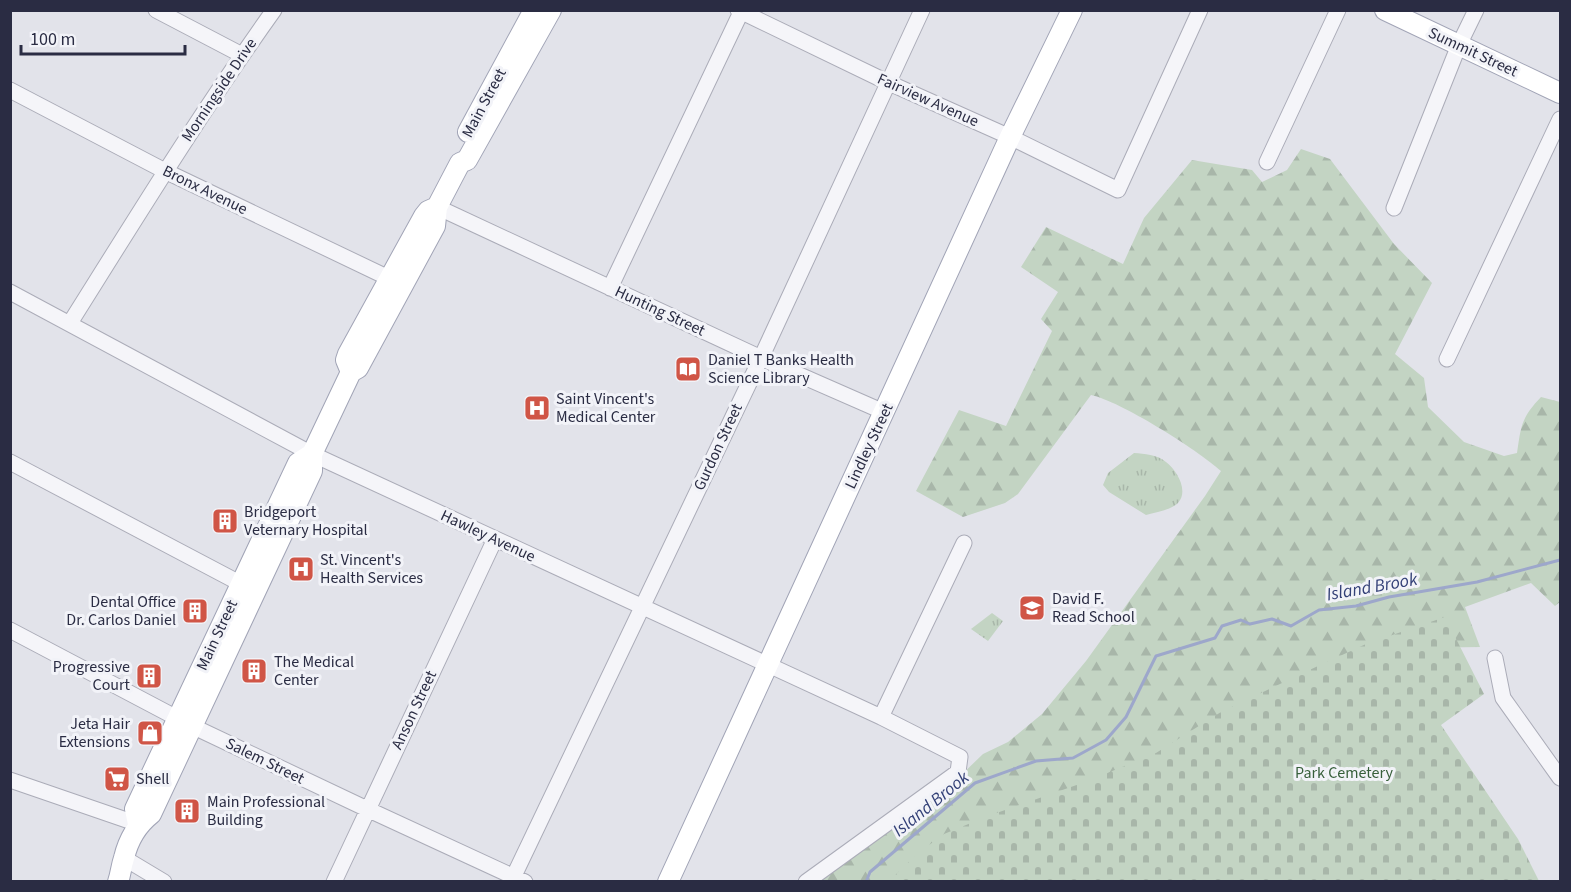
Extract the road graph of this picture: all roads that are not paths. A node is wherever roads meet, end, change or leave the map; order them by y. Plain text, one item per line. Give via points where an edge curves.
1 (156, 10) edge
2 (274, 10) edge
3 (534, 10) edge
4 (551, 10) edge
5 (922, 10) edge
6 (1072, 10) edge
7 (1200, 10) edge
8 (1338, 10) edge
9 (1385, 10) edge
10 (1476, 10) edge
11 (740, 11) edge
12 (1459, 45) junction
13 (523, 46) junction
14 (242, 55) junction
15 (887, 82) junction
16 (10, 90) edge
17 (1560, 93) edge
18 (1560, 119) edge
19 (1010, 137) junction
20 (1267, 162) dead end
21 (165, 171) junction
22 (437, 207) junction
23 (1394, 208) dead end
24 (396, 282) junction
25 (610, 288) junction
26 (10, 292) edge
27 (70, 323) junction
28 (761, 358) junction
29 (1447, 359) dead end
30 (884, 412) junction
31 (312, 454) junction
32 (10, 462) edge
33 (495, 539) junction
34 (964, 543) dead end
35 (248, 587) junction
36 (642, 608) junction
37 (10, 630) edge
38 (1495, 658) dead end
39 (768, 666) junction
40 (881, 717) junction
41 (185, 722) junction
42 (1560, 778) edge
43 (10, 780) edge
44 (367, 809) junction
45 (138, 824) junction
46 (124, 858) junction
47 (516, 880) edge
48 (103, 882) edge
49 (118, 882) edge
50 (164, 882) edge
51 (334, 882) edge
52 (668, 882) edge
53 (806, 882) edge

1 - 14 street
2 - 14 street, Morningside Drive
3 - 13 main road, Main Street
4 - 13 main road, Main Street
5 - 15 street, Gurdon Street
6 - 19 main road, Lindley Street
7 - 19 street, Fairview Avenue via 1118,190
8 - 20 street
9 - 12 main road, Summit Street
10 - 12 street
11 - 15 street, Fairview Avenue
11 - 25 street
12 - 17 main road, Summit Street
12 - 23 street
13 - 22 main road, Main Street via 456,155 460,163
14 - 21 street, Morningside Drive
15 - 19 street, Fairview Avenue
15 - 28 street, Gurdon Street
16 - 21 street, Bronx Avenue
18 - 29 street
19 - 30 main road, Lindley Street
21 - 24 street, Bronx Avenue
21 - 27 street, Morningside Drive
22 - 24 main road, Main Street via 424,216
22 - 25 street, Hunting Street
24 - 31 main road, Main Street via 348,354 351,372
25 - 28 street, Hunting Street
26 - 27 street, Hawley Avenue
27 - 31 street, Hawley Avenue
28 - 30 street, Hunting Street
28 - 36 street, Gurdon Street
30 - 39 main road, Lindley Street
31 - 33 street, Hawley Avenue
31 - 35 main road, Main Street via 312,471
32 - 35 street
33 - 36 street, Hawley Avenue
33 - 44 street, Anson Street
34 - 40 street
35 - 41 main road, Main Street
36 - 39 street, Hawley Avenue
36 - 47 street, Gurdon Street
37 - 41 street, Salem Street
38 - 42 street via 1503,698
39 - 40 street, Hawley Avenue
39 - 52 main road, Lindley Street
40 - 53 street, Hawley Avenue via 960,757 958,772
41 - 44 street, Salem Street
41 - 45 main road, Main Street via 151,814
43 - 45 street
44 - 47 street, Salem Street
44 - 51 street, Anson Street
45 - 46 main road, Main Street
46 - 48 main road, Main Street via 110,867
46 - 49 main road, Main Street
46 - 50 street

